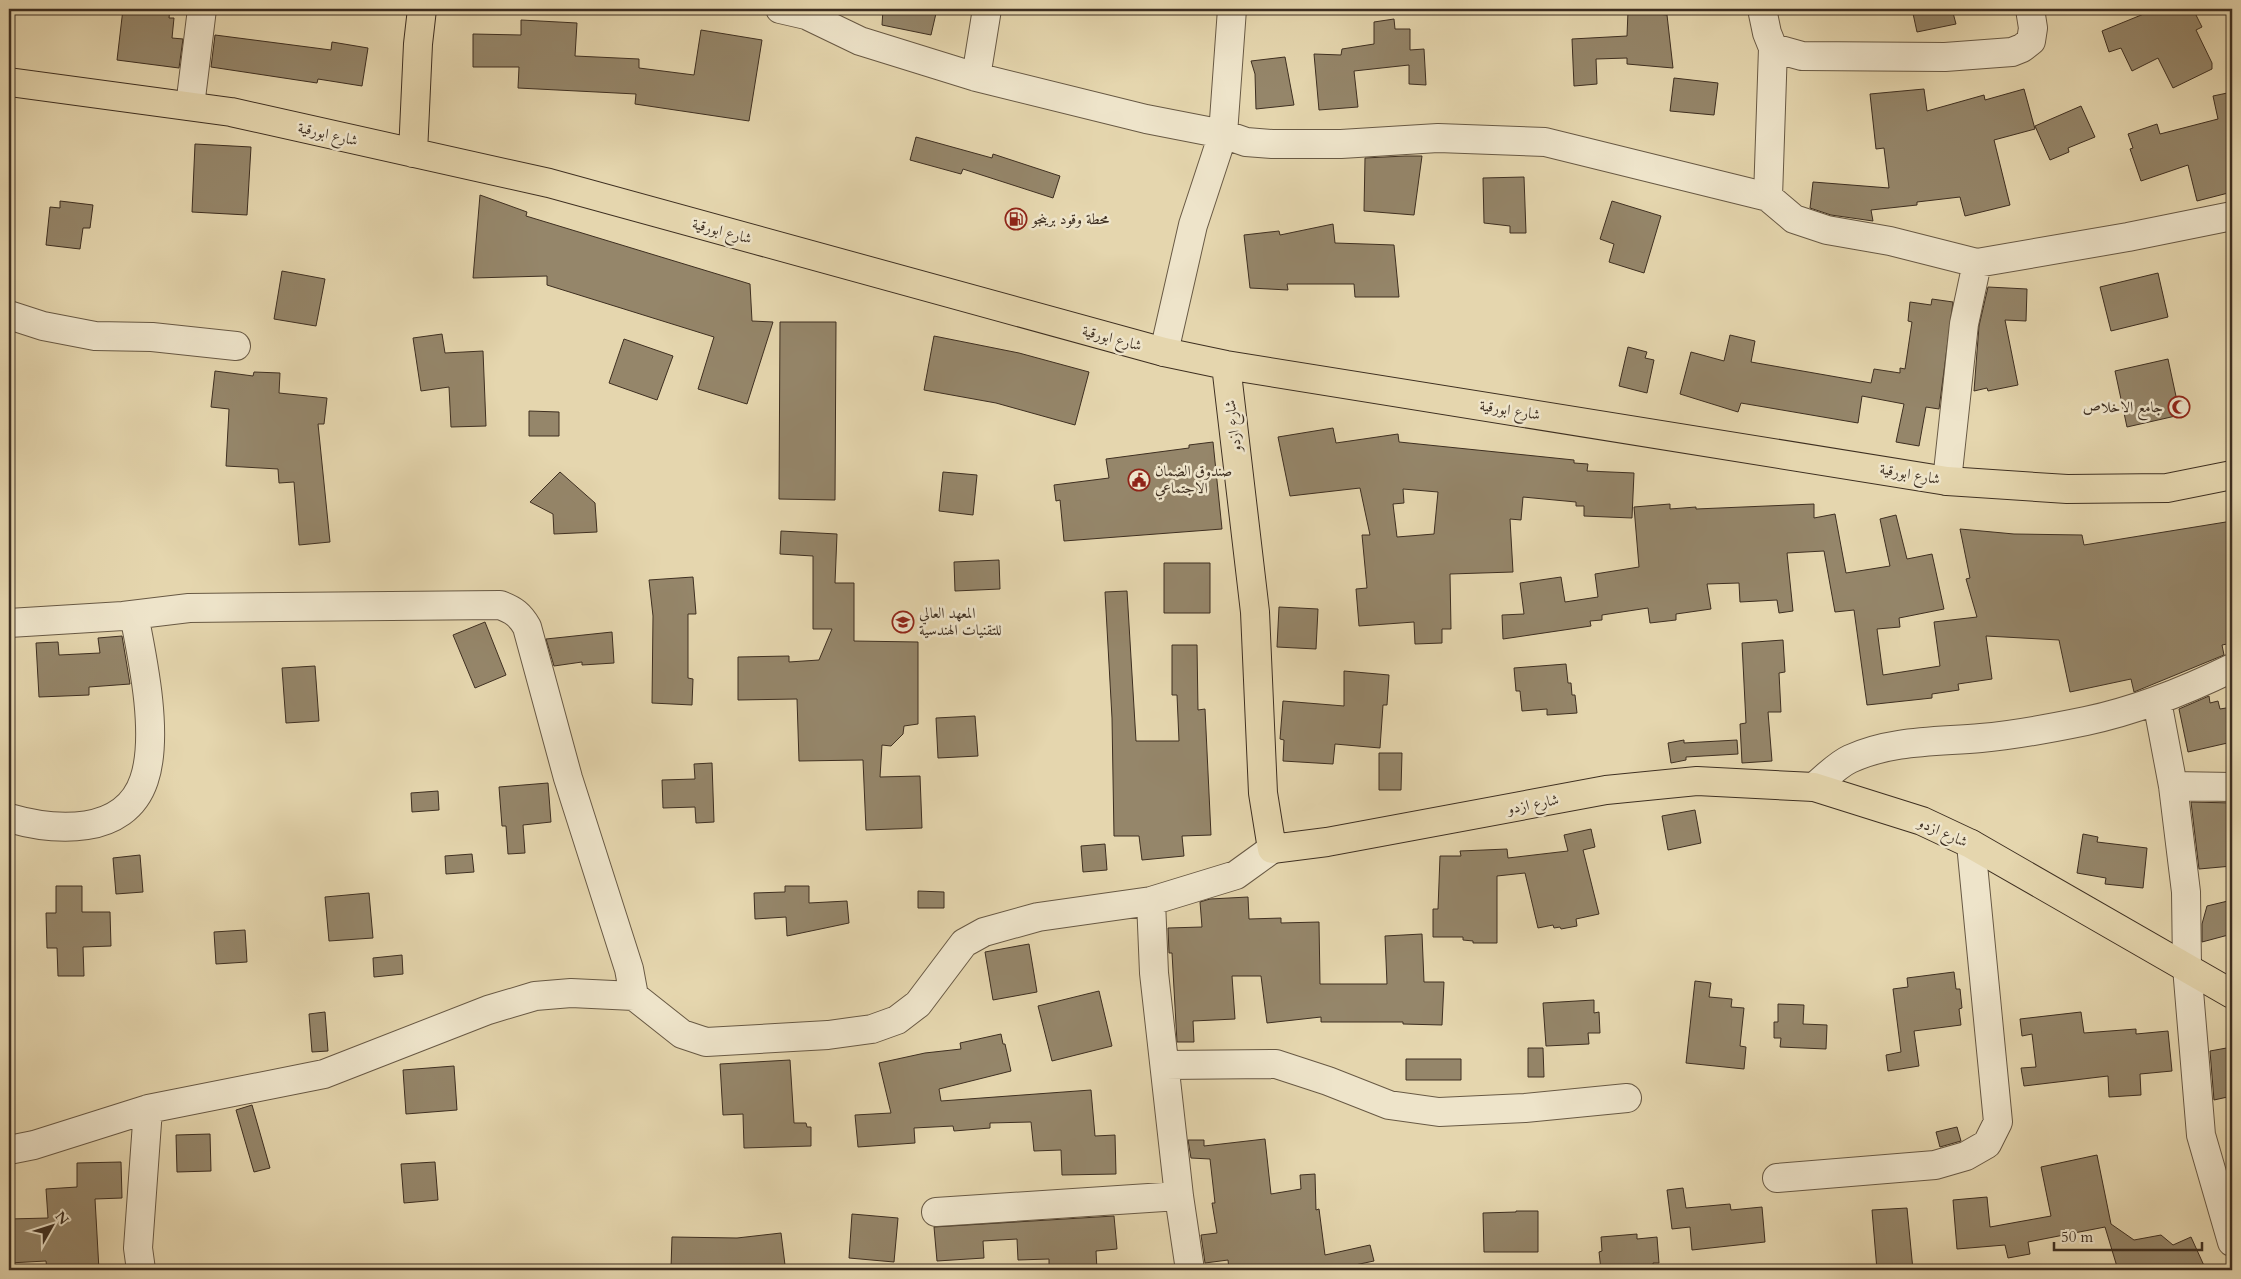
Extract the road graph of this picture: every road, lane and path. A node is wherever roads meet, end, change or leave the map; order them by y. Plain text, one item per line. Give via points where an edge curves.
1 (202, 9) edge
2 (422, 9) edge
3 (780, 9) edge
4 (987, 9) edge
5 (1232, 9) edge
6 (1762, 9) edge
7 (2030, 9) edge
8 (1773, 48) junction
9 (976, 77) junction
10 (9, 82) edge
11 (190, 106) junction
12 (1223, 134) junction
13 (413, 153) junction
14 (1768, 197) junction
15 (2232, 216) edge
16 (1977, 263) junction
17 (9, 315) edge
18 (236, 346) dead end
19 (1164, 352) junction
20 (1226, 365) junction
21 (2232, 476) edge
22 (1947, 481) junction
23 (134, 615) junction
24 (9, 623) edge
25 (2232, 668) edge
26 (2156, 701) junction
27 (2173, 786) junction
28 (1814, 787) junction
29 (2232, 787) edge
30 (9, 818) edge
31 (1971, 844) junction
32 (1272, 849) junction
33 (1151, 901) junction
34 (2187, 967) junction
35 (2232, 994) edge
36 (634, 996) junction
37 (1165, 1065) junction
38 (1627, 1098) dead end
39 (148, 1109) junction
40 (9, 1150) edge
41 (1777, 1178) dead end
42 (1179, 1196) junction
43 (936, 1212) dead end
44 (2232, 1242) edge
45 (141, 1270) edge
46 (1190, 1270) edge

1 - 11 street
2 - 13 main road
3 - 9 street via 806,15 860,41
4 - 9 street
5 - 12 street
6 - 8 street
7 - 8 street via 2034,28 2031,41 2012,52 1945,57 1802,56
8 - 14 street
9 - 12 street via 1137,117
10 - 11 main road, شارع ابورقية
11 - 13 main road, شارع ابورقية via 231,112
12 - 14 street via 1246,142 1272,144 1342,144 1438,138 1545,142
12 - 19 street via 1193,225
13 - 19 main road, شارع ابورقية via 549,183
14 - 16 street via 1794,219 1826,230 1890,241
15 - 16 street
16 - 22 street via 1964,324
17 - 18 street via 43,326 95,336 152,337
19 - 20 main road, شارع ابورقية
20 - 22 main road, شارع ابورقية
20 - 32 main road, شارع ازدو via 1255,612 1263,793
21 - 22 main road, شارع ابورقية via 2167,488 2067,489
23 - 24 street
23 - 30 street via 150,718 144,781 132,802 120,813 98,824 59,828
23 - 36 street via 189,608 500,605 513,609 527,628 568,778 629,969
25 - 26 street via 2191,689
26 - 27 street
26 - 28 street via 2086,721 1983,738 1908,744 1870,752 1848,760
27 - 29 street
27 - 34 street via 2186,892
28 - 31 main road, شارع ازدو via 1922,821
28 - 32 main road, شارع ازدو via 1697,782 1606,790 1327,842
31 - 34 main road, شارع ازدو
31 - 41 street via 1998,1122 1986,1144 1966,1156 1935,1165
32 - 33 street via 1236,875
33 - 36 street via 1038,917 984,932 964,943 918,1004 897,1020 872,1029 828,1035 706,1042 682,1034
33 - 37 street via 1154,973
34 - 35 main road, شارع ازدو
34 - 44 street via 2201,1135
36 - 39 street via 571,993 535,996 488,1010 324,1074
37 - 38 street via 1276,1064 1389,1105 1439,1112
37 - 42 street
39 - 40 street
39 - 45 street via 138,1248
42 - 43 street
42 - 46 street

